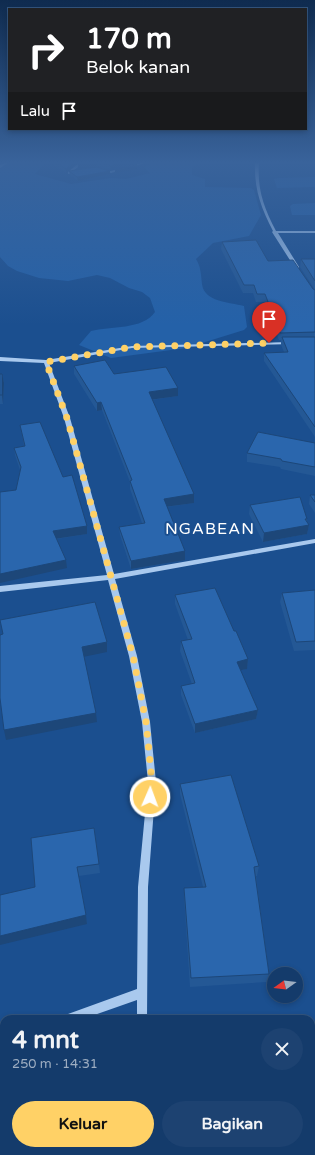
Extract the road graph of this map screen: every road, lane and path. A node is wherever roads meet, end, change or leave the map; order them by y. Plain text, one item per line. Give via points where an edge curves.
1 (268, 217) edge
2 (274, 232) junction
3 (315, 232) edge
4 (299, 271) edge
5 (299, 343) edge
6 (0, 359) edge
7 (46, 362) junction
8 (315, 541) edge
9 (110, 577) junction
10 (0, 589) edge
11 (143, 992) junction
12 (79, 1015) edge
13 (142, 1015) edge

1 - 2 street
2 - 3 street
2 - 4 street
5 - 7 street via 132,347
6 - 7 street
7 - 9 street via 67,418
8 - 9 street
9 - 10 street
9 - 11 street via 133,656 146,722 152,782 143,887
11 - 12 street
11 - 13 street

